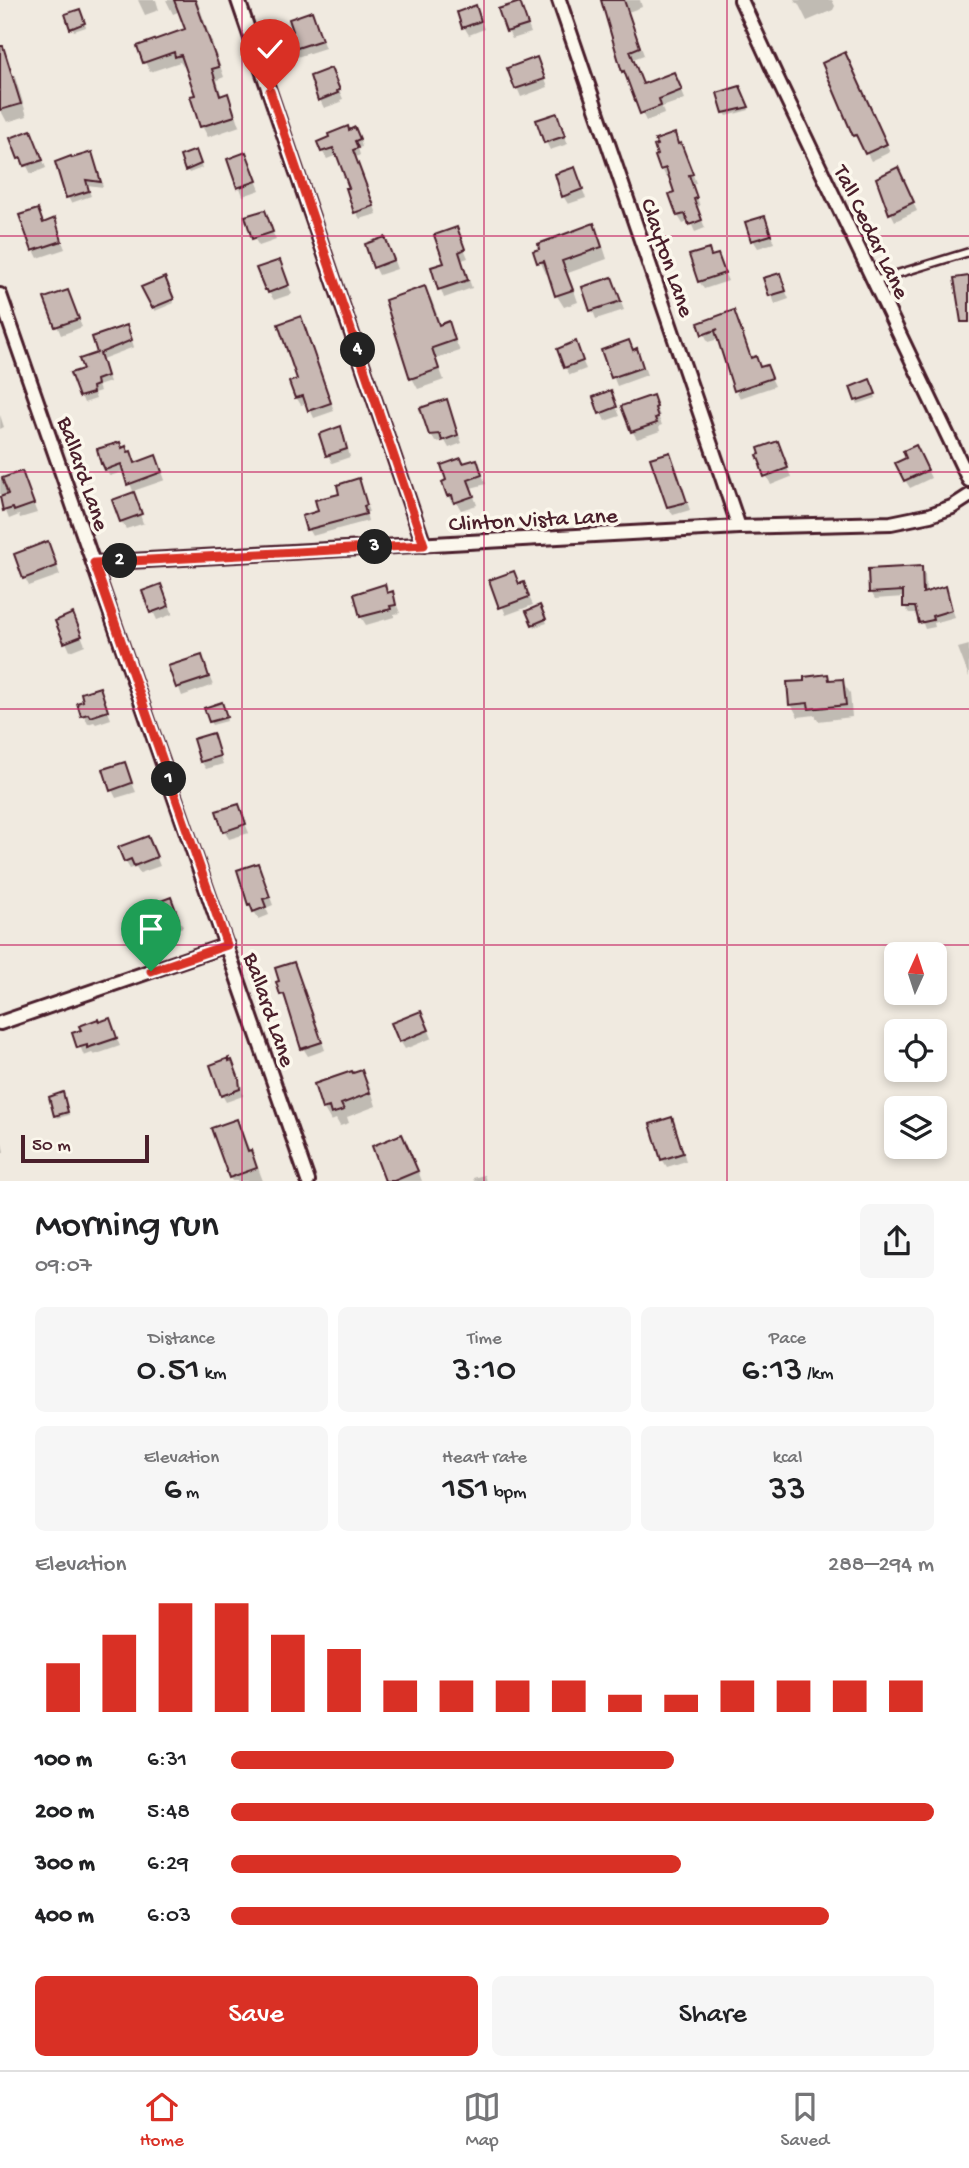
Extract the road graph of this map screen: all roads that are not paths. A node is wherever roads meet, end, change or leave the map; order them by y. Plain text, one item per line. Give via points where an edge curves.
1 (239, 0) edge
2 (559, 0) edge
3 (741, 0) edge
4 (969, 252) edge
5 (874, 281) junction
6 (0, 295) edge
7 (969, 480) edge
8 (969, 496) edge
9 (738, 527) junction
10 (424, 545) junction
11 (94, 563) junction
12 (227, 945) junction
13 (0, 1023) edge
14 (308, 1181) edge

1 - 10 street
2 - 9 street, Clayton Lane
3 - 5 street, Tall Cedar Lane
4 - 5 lane
5 - 7 street, Tall Cedar Lane
6 - 11 street, Ballard Lane
8 - 9 street, Clinton Vista Lane via 952,507 909,521
9 - 10 street, Clinton Vista Lane
10 - 11 street, Clinton Vista Lane
11 - 12 street, Ballard Lane
12 - 13 street
12 - 14 street, Ballard Lane

